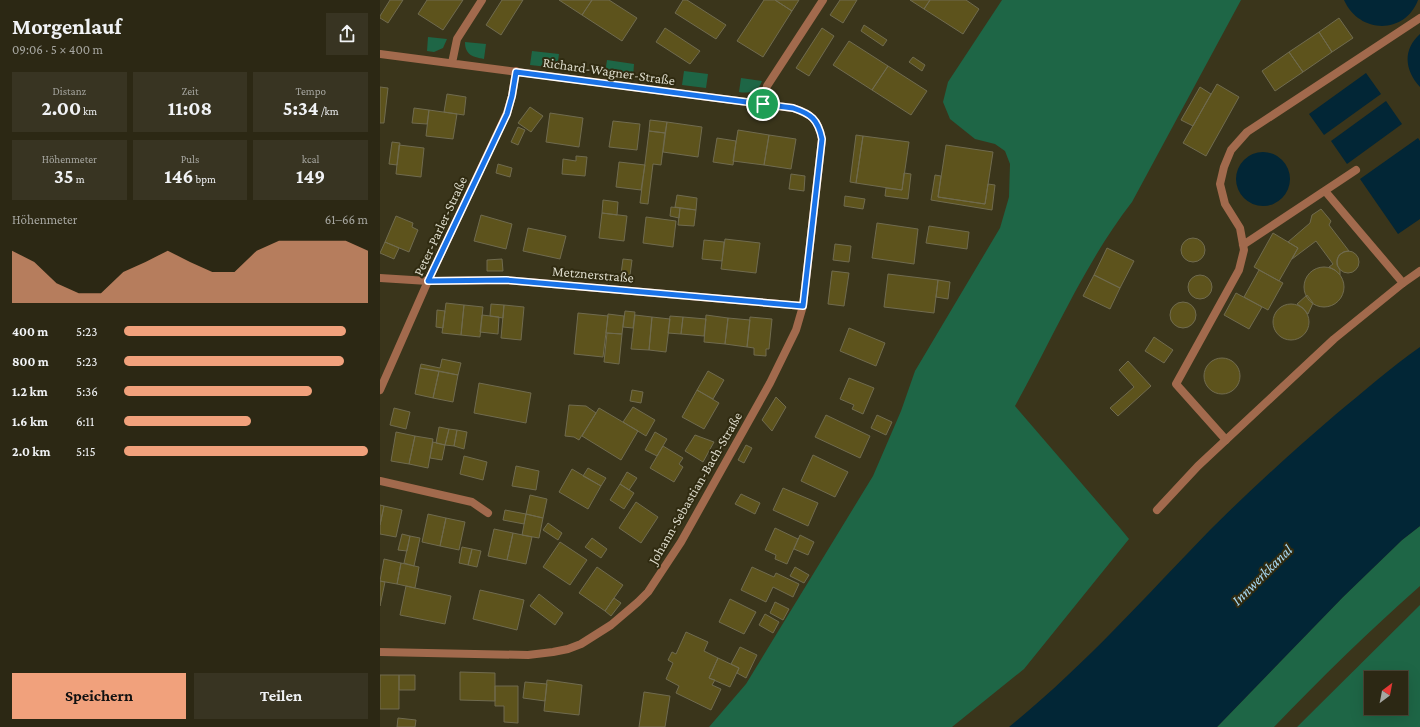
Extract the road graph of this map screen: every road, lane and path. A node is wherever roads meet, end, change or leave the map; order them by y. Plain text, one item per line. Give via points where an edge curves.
1 (482, 0) edge
2 (823, 0) edge
3 (1420, 18) edge
4 (380, 54) edge
5 (452, 63) junction
6 (516, 72) junction
7 (763, 104) junction
8 (816, 120) joint
9 (1356, 170) dead end
10 (1325, 190) junction
11 (1243, 245) junction
12 (1420, 271) edge
13 (380, 278) edge
14 (428, 281) junction
15 (1403, 283) junction
16 (803, 306) junction
17 (380, 390) edge
18 (1226, 440) junction
19 (380, 481) edge
20 (1157, 510) dead end
21 (488, 513) dead end
22 (380, 652) edge

1 - 5 street via 456,39
2 - 7 street via 767,86
3 - 11 street via 1247,132 1231,150 1220,184 1225,204 1240,228
4 - 5 street, Richard-Wagner-Straße
5 - 6 street, Richard-Wagner-Straße
6 - 7 street, Richard-Wagner-Straße
6 - 14 street, Peter-Parler-Straße via 507,114
7 - 8 street, Richard-Wagner-Straße via 793,108 807,113
8 - 16 street, Johann-Sebastian-Bach-Straße via 822,139
9 - 10 street
10 - 11 street
10 - 15 street
11 - 18 street via 1239,270 1176,384
12 - 15 street
13 - 14 street, Metznerstraße
14 - 16 street, Metznerstraße via 506,280
14 - 17 street, Peter-Parler-Straße
15 - 18 street via 1334,339
16 - 22 street, Johann-Sebastian-Bach-Straße via 796,330 770,383 681,542 648,592 611,625 568,649 528,655
18 - 20 street
19 - 21 street via 472,502

